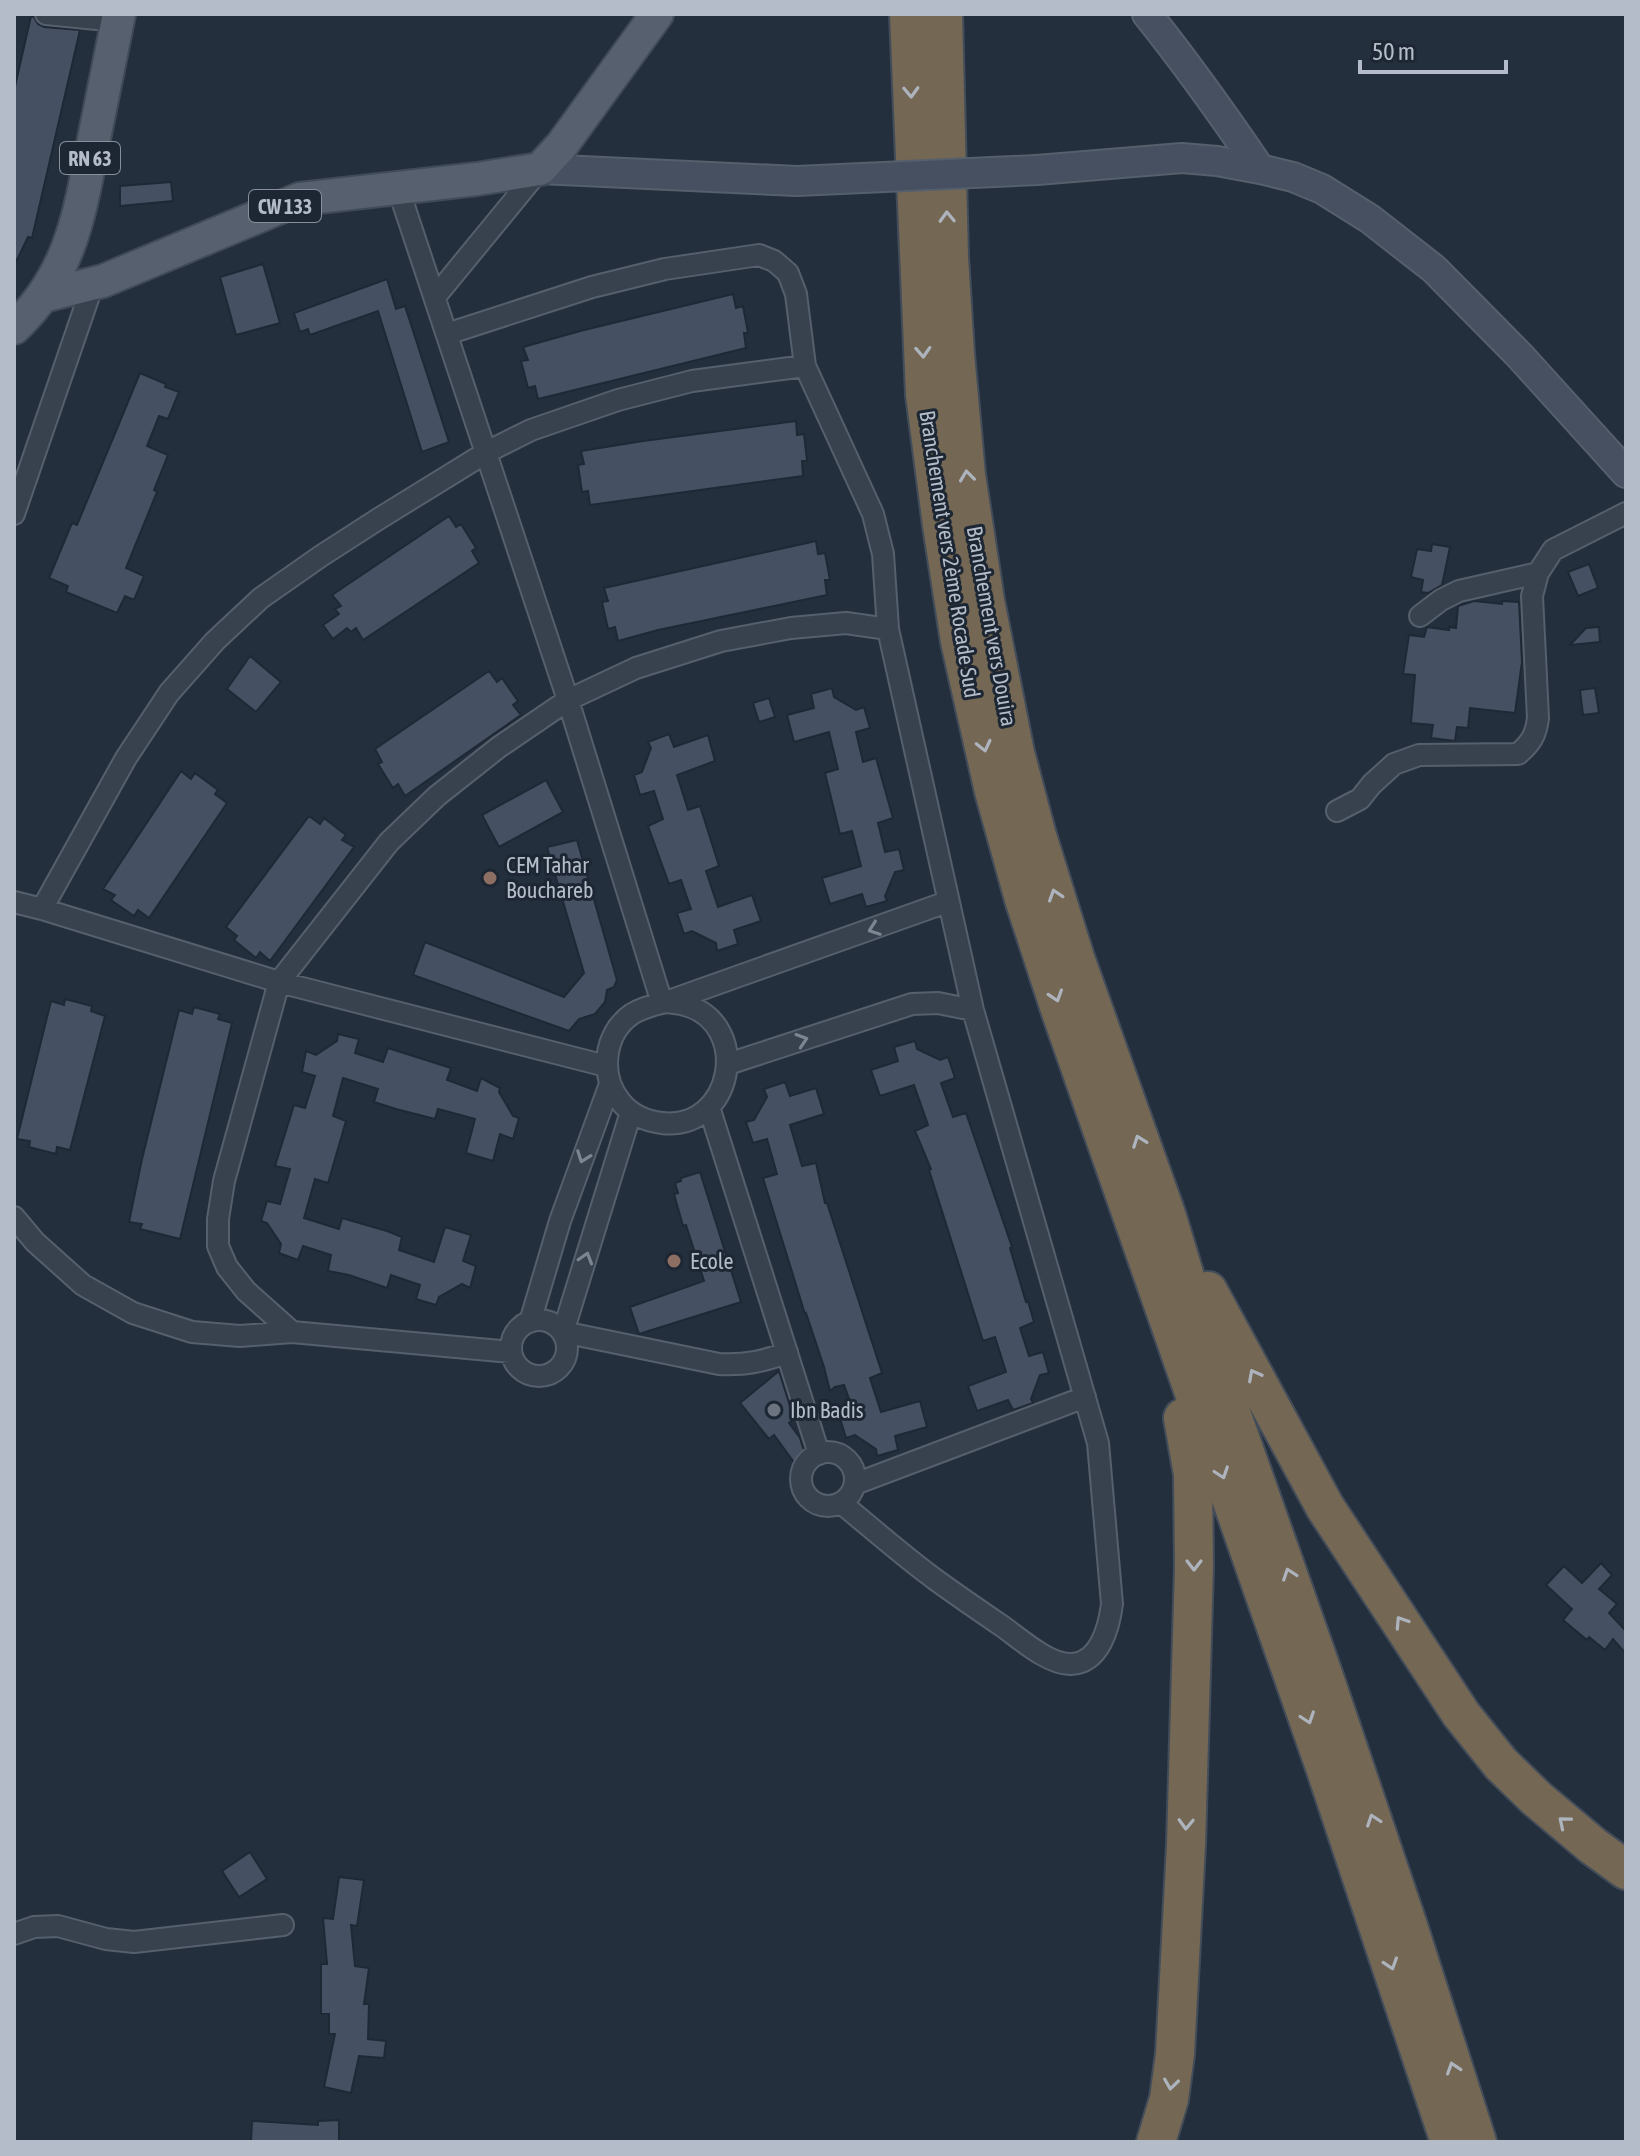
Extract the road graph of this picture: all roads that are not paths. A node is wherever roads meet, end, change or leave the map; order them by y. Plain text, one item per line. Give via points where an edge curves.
1 (46, 14) edge
2 (657, 14) edge
3 (909, 14) edge
4 (943, 14) edge
5 (1147, 14) edge
6 (118, 18) edge
7 (540, 169) junction
8 (1260, 169) junction
9 (398, 188) junction
10 (74, 230) junction
11 (98, 283) junction
12 (43, 296) junction
13 (435, 297) junction
14 (14, 328) edge
15 (447, 334) junction
16 (805, 366) junction
17 (487, 452) junction
18 (1626, 473) edge
19 (1626, 513) edge
20 (14, 514) edge
21 (1538, 573) junction
22 (1420, 616) dead end
23 (888, 629) junction
24 (568, 700) junction
25 (1337, 811) dead end
26 (14, 902) edge
27 (947, 902) junction
28 (42, 909) junction
29 (279, 982) junction
30 (664, 1003) junction
31 (973, 1010) junction
32 (728, 1064) junction
33 (608, 1075) junction
34 (709, 1107) junction
35 (631, 1112) junction
36 (1149, 1214) junction
37 (14, 1217) edge
38 (530, 1322) junction
39 (292, 1332) junction
40 (563, 1332) junction
41 (511, 1352) junction
42 (787, 1352) junction
43 (1085, 1397) junction
44 (819, 1454) junction
45 (855, 1484) junction
46 (841, 1503) junction
47 (1626, 1870) edge
48 (283, 1925) dead end
49 (14, 1934) edge
50 (1156, 2142) edge
51 (1450, 2142) edge
52 (1477, 2142) edge

1 - 6 street
2 - 7 main road
3 -> 36 highway, Branchement vers 2ème Rocade Sud via 925,394 960,641 1024,899
36 -> 4 highway, Branchement vers Douira via 1037,836 985,601 955,354
5 - 8 main road
6 - 10 main road, RN 63
7 - 8 main road, CW 133, bridge via 797,181 1182,158
7 - 9 main road, CW 133
7 - 13 street
8 - 18 main road, CW 133 via 1322,189 1434,269
9 - 11 main road, CW 133 via 300,199
9 - 13 street
10 - 11 main road
10 - 12 main road, RN 63
11 - 12 main road, CW 133
11 - 20 street
12 - 14 main road, RN 63
13 - 15 street
15 - 16 street via 592,287 759,255 788,273 796,294
15 - 17 street
16 - 17 street via 692,381 618,400 531,430
16 - 23 street via 873,514 883,554
17 - 24 street
17 - 28 street via 321,556 261,598 215,641 169,693 126,758
19 - 21 street via 1553,550
21 - 22 street via 1459,591
21 - 25 street via 1532,596 1538,718 1529,745 1518,754 1419,755 1394,764 1360,799
23 - 24 street via 846,623 721,641 636,668
23 - 27 street
24 - 29 street via 499,747 389,842
24 - 30 street
26 - 28 street
27 -> 30 street
27 - 31 street
28 - 29 street
29 - 33 street
29 - 39 street via 224,1181 218,1246 246,1291
30 - 32 street via 703,1014 725,1045
30 - 33 street via 630,1015 617,1029 609,1047
32 -> 31 street via 912,1004
31 - 43 street
32 - 34 street
33 - 35 street via 618,1100
33 -> 38 street
34 - 35 street via 692,1119 671,1124 650,1122
34 - 42 street
40 -> 35 street
47 -> 36 highway via 1536,1798 1461,1714 1325,1507
36 -> 50 highway via 1193,1474 1194,1567 1175,2054
36 -> 51 highway
52 -> 36 highway via 1279,1547 1194,1307
37 - 39 street via 83,1285 133,1313 192,1332
38 - 40 street via 548,1321
38 - 41 street via 516,1334
39 - 41 street
40 - 41 street via 566,1359 554,1373 536,1377 520,1369
40 - 42 street via 719,1364 767,1361
42 - 44 street
43 - 45 street
43 - 46 street via 1098,1443 1112,1604 1102,1640 1091,1656 1075,1664 1040,1653 934,1579
44 - 45 street via 846,1458
44 - 46 street via 805,1465 805,1492 817,1504
45 - 46 street
48 - 49 street via 134,1942 58,1926

